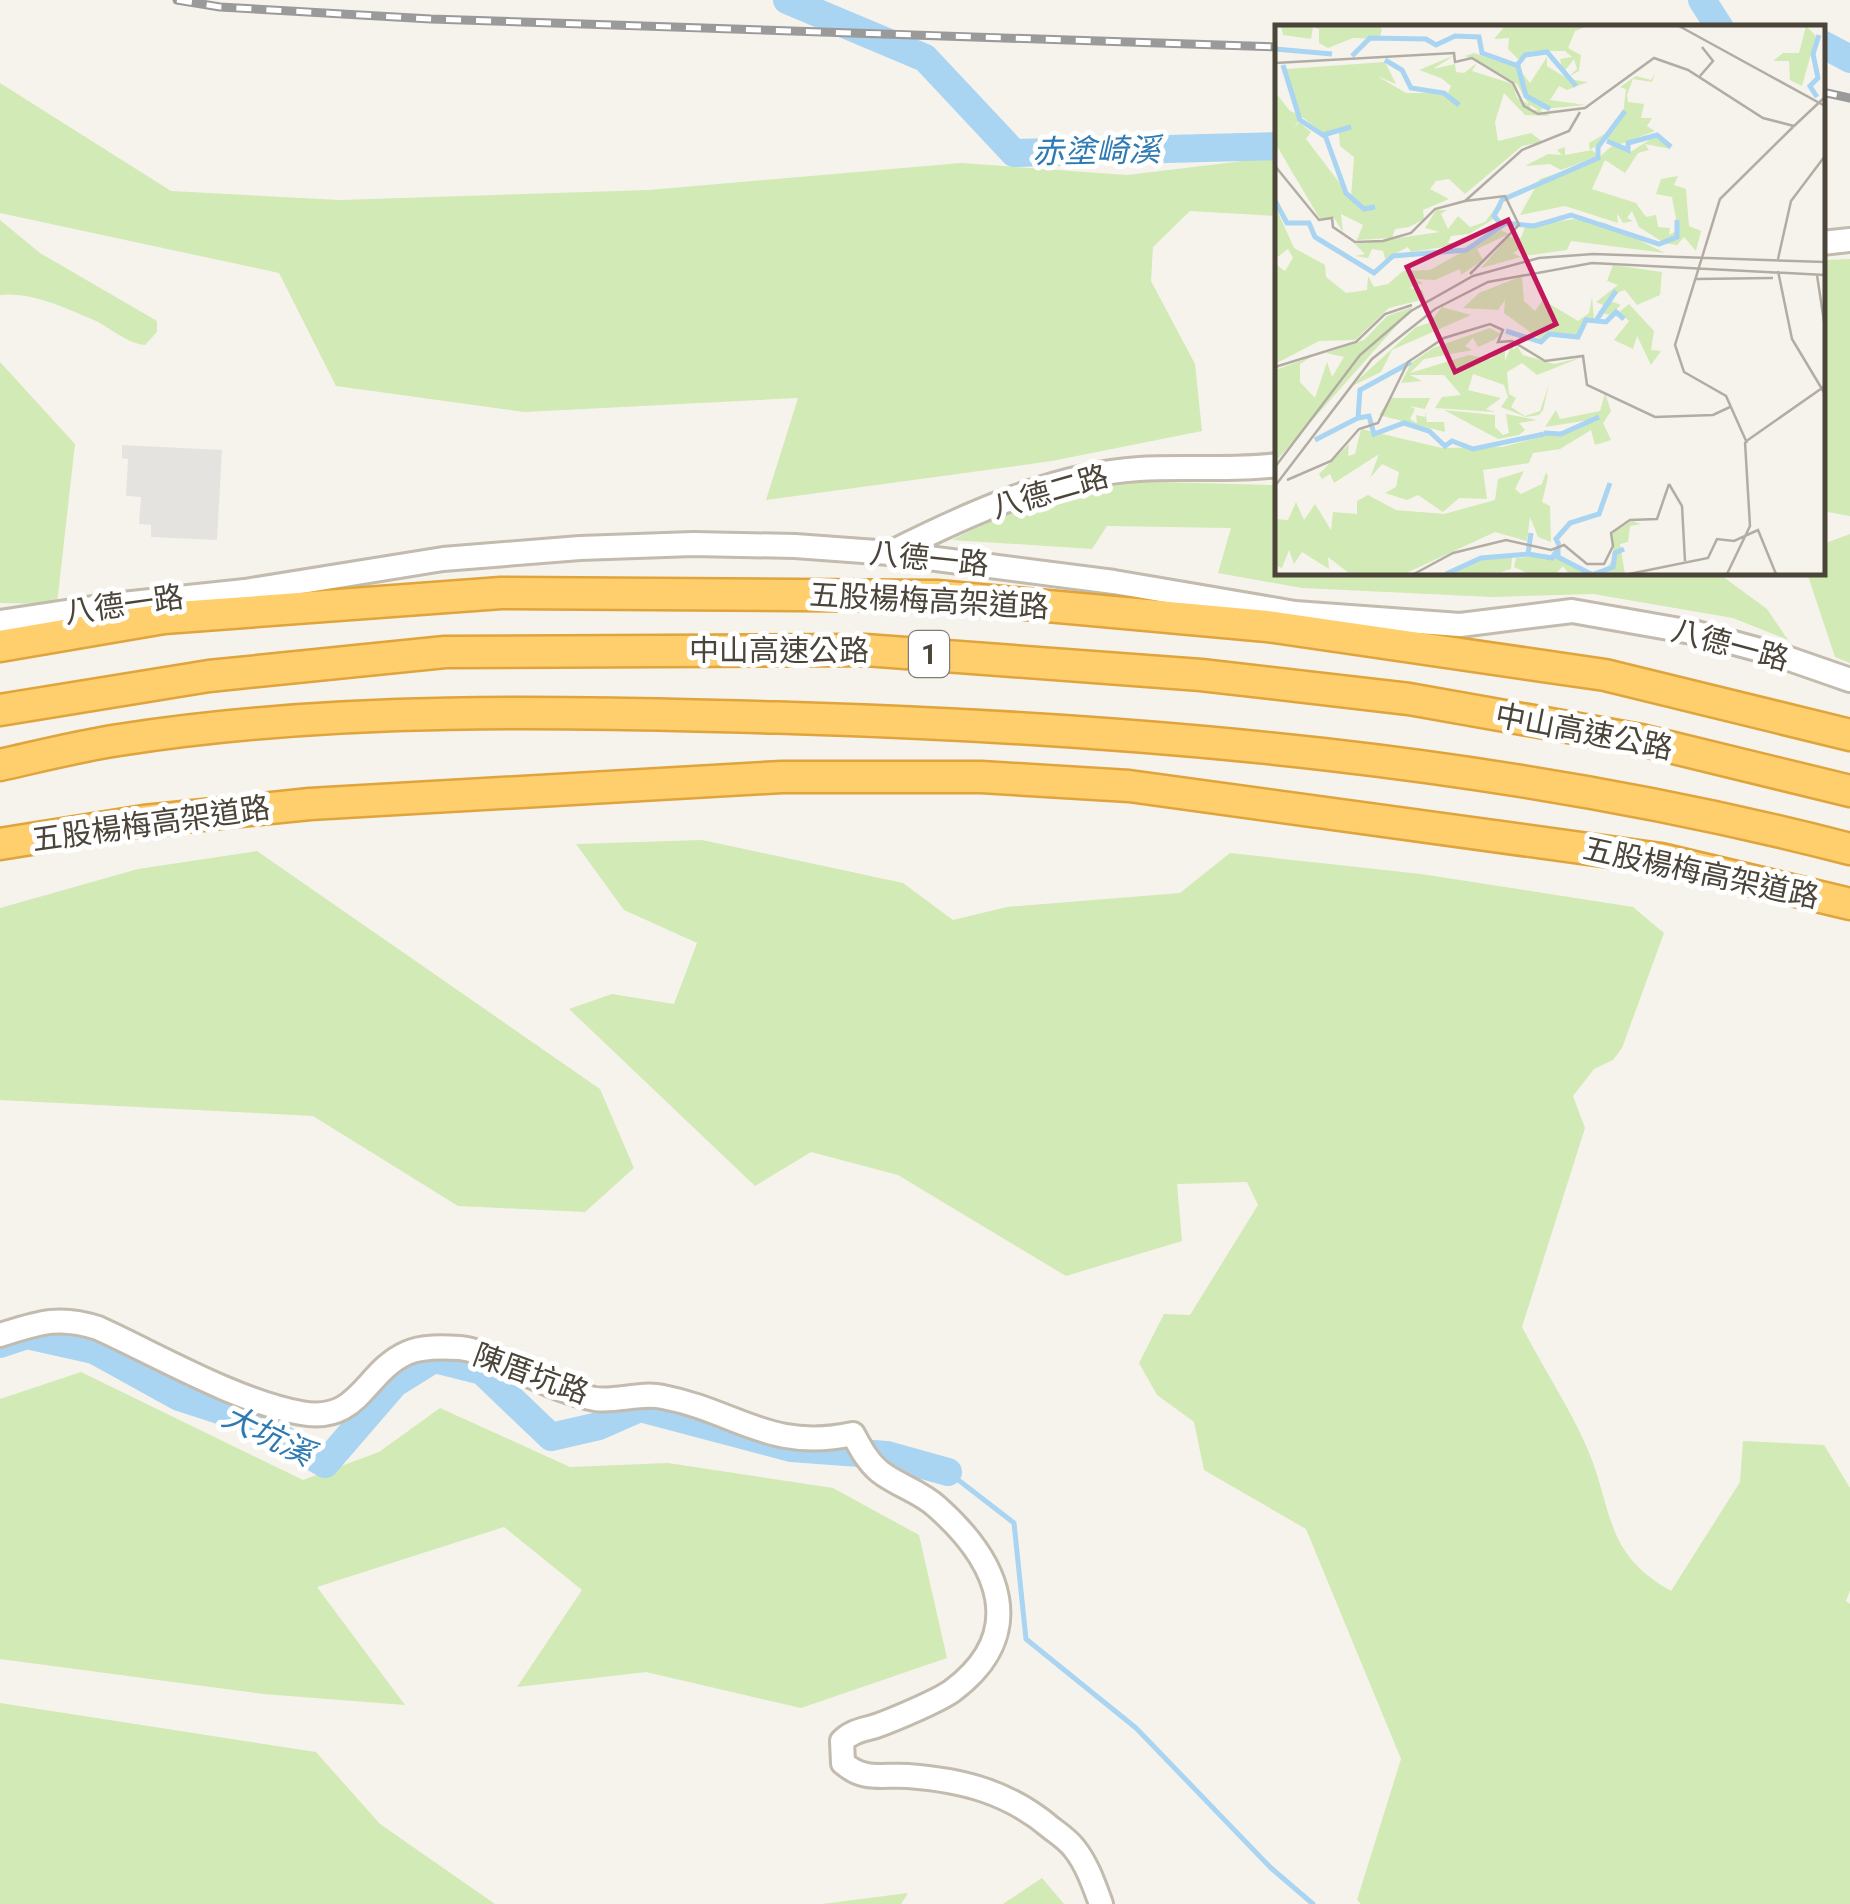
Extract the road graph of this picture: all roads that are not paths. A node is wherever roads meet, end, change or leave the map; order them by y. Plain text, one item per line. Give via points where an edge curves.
1 (1850, 240) edge
2 (1825, 243) edge
3 (1275, 465) edge
4 (890, 553) junction
5 (0, 622) edge
6 (0, 646) edge
7 (1850, 680) edge
8 (0, 710) edge
9 (1850, 734) edge
10 (0, 764) edge
11 (1850, 791) edge
12 (0, 844) edge
13 (1850, 849) edge
14 (1850, 904) edge
15 (0, 1335) edge
16 (1101, 1904) edge

1 - 2 street
3 - 4 street, 八德二路 via 1084,476 954,522
4 - 5 street, 八德一路 via 692,544 442,559
4 - 7 street, 八德一路 via 1295,613 1460,625 1572,611 1697,633
6 - 9 highway, 五股楊梅高架道路 / 1 via 164,618 501,593 938,596 1267,626 1604,675
8 - 11 highway, 中山高速公路 / 1 via 209,676 445,652 865,650 1410,699 1640,740
10 - 13 highway, 中山高速公路 via 119,740 428,714 975,724 1326,754 1569,790
12 - 14 highway, 五股楊梅高架道路 via 310,804 782,777 981,777 1130,786 1661,859
15 - 16 street, 陳厝坑路 via 71,1320 270,1404 322,1416 364,1393 407,1353 464,1348 596,1400 660,1396 785,1438 853,1434 881,1473 936,1505 981,1556 1000,1615 996,1642 979,1666 950,1693 850,1733 842,1742 843,1763 874,1778 936,1778 1006,1796 1074,1847

